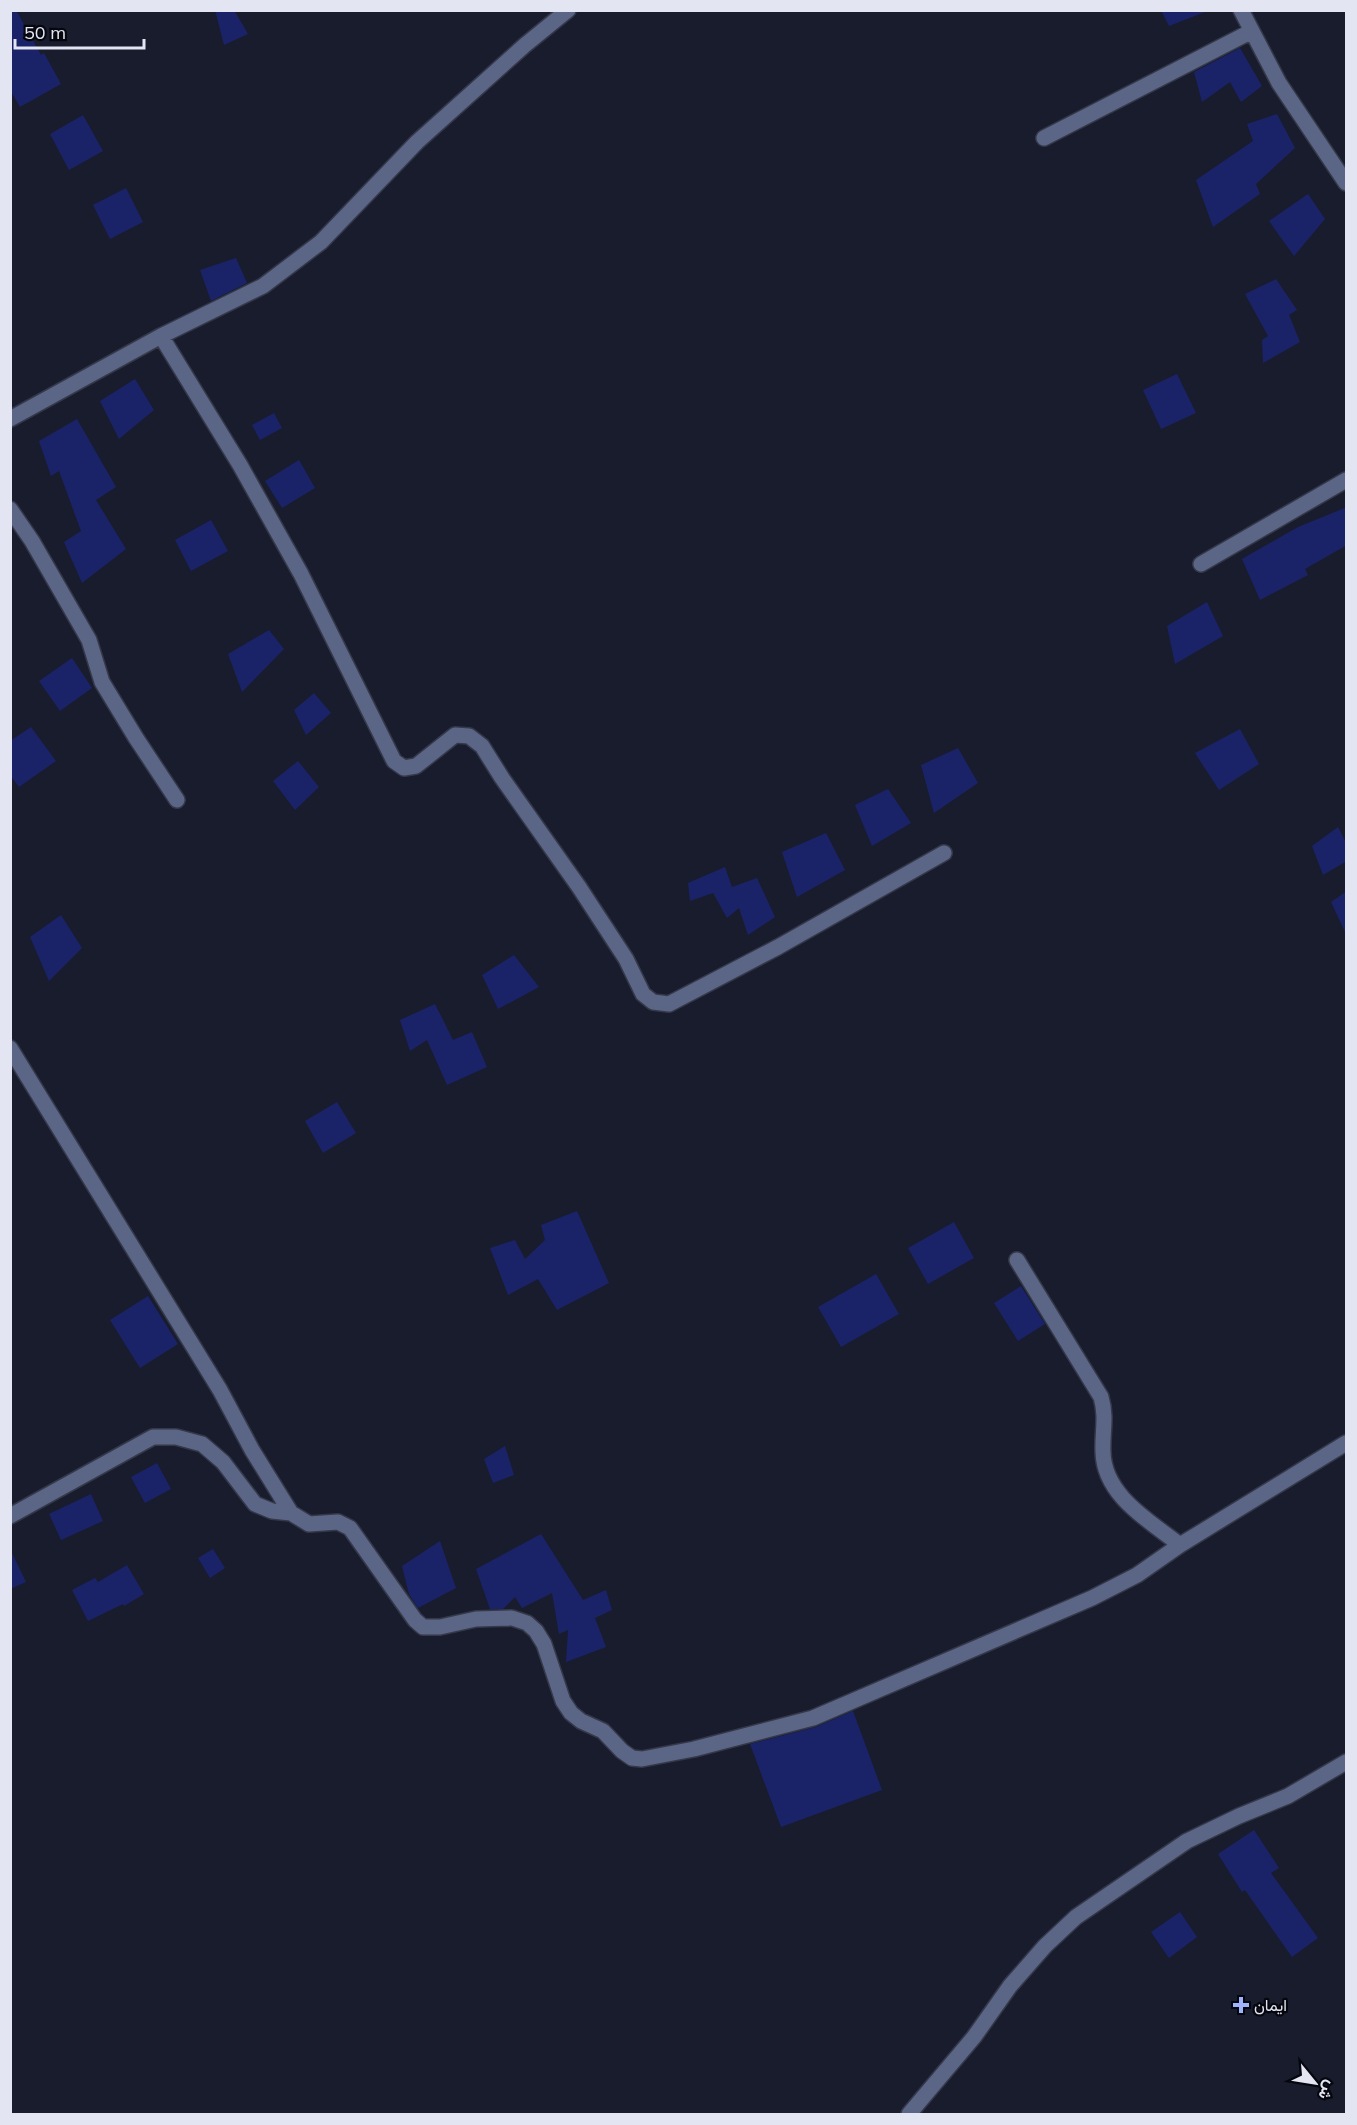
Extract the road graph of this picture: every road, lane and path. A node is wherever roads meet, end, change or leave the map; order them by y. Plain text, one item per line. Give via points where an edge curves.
1 (568, 10) edge
2 (1241, 10) edge
3 (1252, 31) junction
4 (1044, 138) dead end
5 (1347, 183) edge
6 (161, 336) junction
7 (10, 419) edge
8 (1347, 480) edge
9 (10, 509) edge
10 (1201, 564) dead end
11 (177, 800) dead end
12 (944, 853) dead end
13 (10, 1048) edge
14 (1017, 1260) dead end
15 (1347, 1443) edge
16 (291, 1513) junction
17 (10, 1516) edge
18 (1180, 1545) junction
19 (1347, 1762) edge
20 (909, 2115) edge

1 - 6 street via 417,142 321,242 263,286
2 - 3 street
3 - 4 street
3 - 5 street via 1279,83
6 - 7 street
6 - 12 street via 301,574 394,761 404,768 416,766 455,735 469,736 482,746 620,950 643,994 653,1002 669,1004
8 - 10 street
9 - 11 street via 89,640 102,682
13 - 16 street
14 - 18 street via 1101,1397 1106,1419 1103,1452 1116,1488 1131,1507
15 - 18 street
16 - 17 street via 255,1504 223,1462 202,1444 176,1437 153,1437
16 - 18 street via 309,1524 338,1522 350,1528 423,1627 476,1619 512,1618 526,1623 544,1644 563,1701 571,1713 603,1731 632,1758 642,1759 813,1718 1092,1598 1137,1575
19 - 20 street via 1288,1796 1187,1841 1076,1917 1010,1986 974,2037

